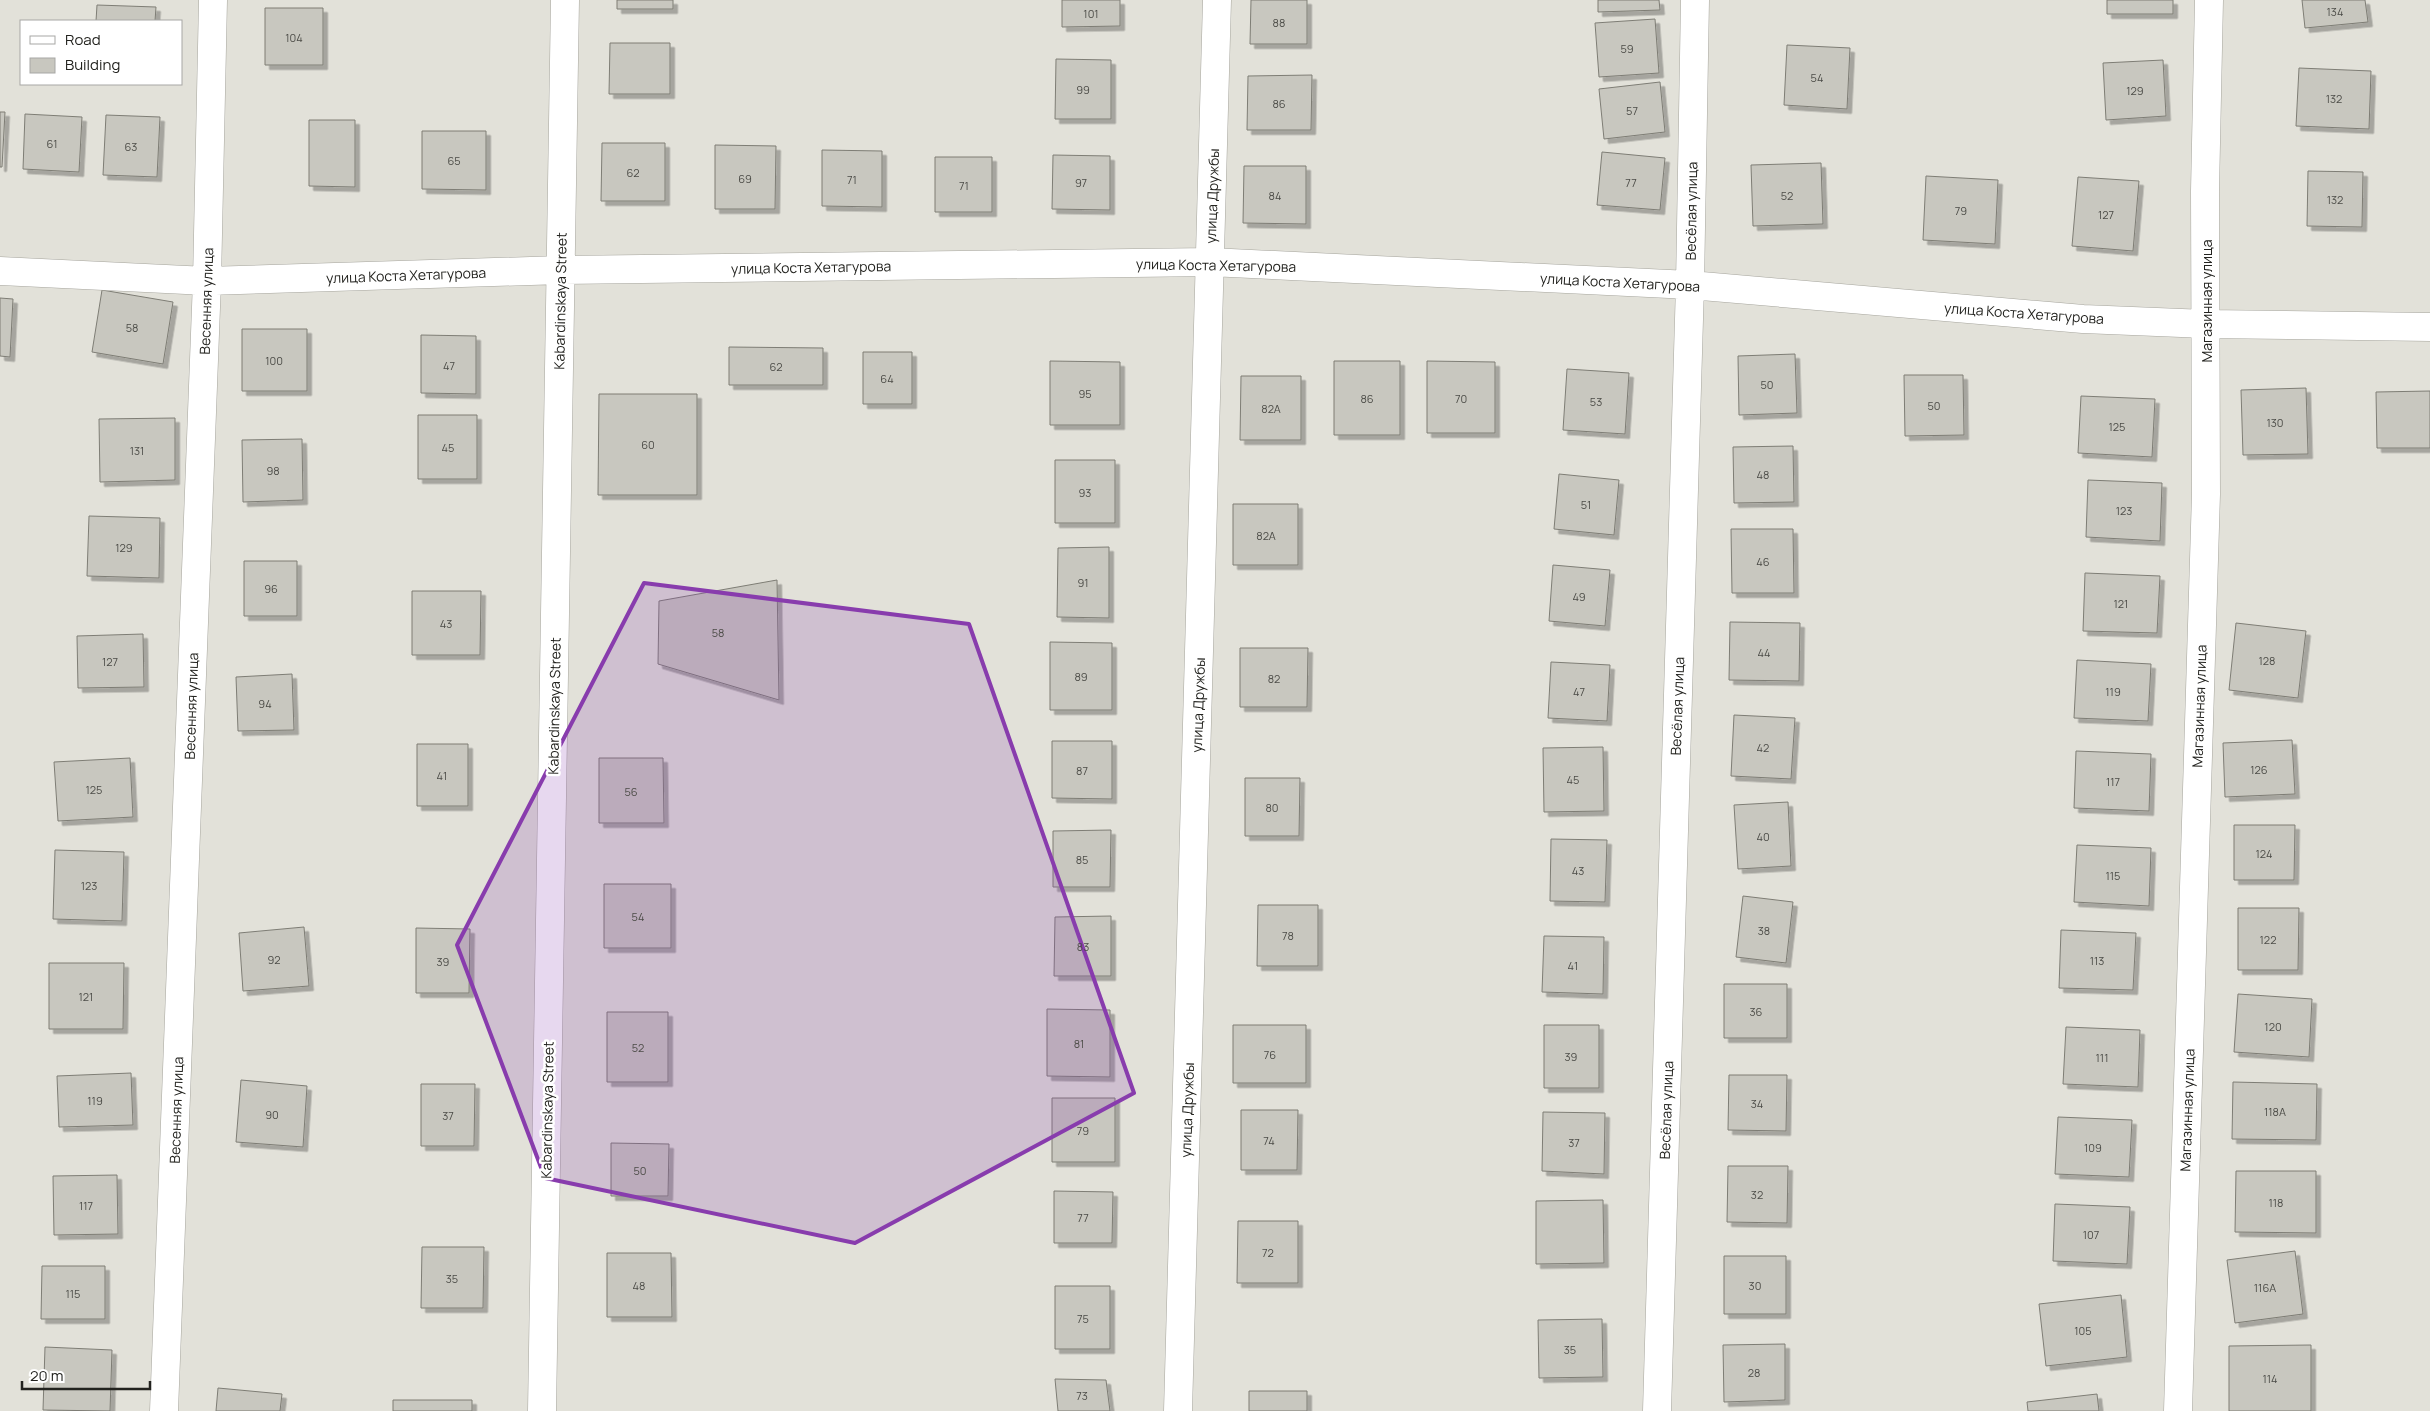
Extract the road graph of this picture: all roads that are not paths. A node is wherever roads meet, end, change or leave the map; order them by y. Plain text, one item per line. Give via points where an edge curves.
1 (213, 0) edge
2 (565, 0) edge
3 (1218, 0) edge
4 (1695, 0) edge
5 (2209, 0) edge
6 (1210, 262) junction
7 (561, 270) junction
8 (0, 271) edge
9 (207, 281) junction
10 (1690, 285) junction
11 (2206, 324) junction
12 (2430, 326) edge
13 (164, 1411) edge
14 (542, 1411) edge
15 (1178, 1411) edge
16 (1657, 1411) edge
17 (2178, 1411) edge

1 - 9 street, Весенняя улица
2 - 7 street, Kabardinskaya Street
3 - 6 street, улица Дружбы
4 - 10 street, Весёлая улица
5 - 11 street, Магазинная улица
6 - 7 street, улица Коста Хетагурова
6 - 10 street, улица Коста Хетагурова
6 - 15 street, улица Дружбы
7 - 9 street, улица Коста Хетагурова
7 - 14 street, Kabardinskaya Street
8 - 9 street, улица Коста Хетагурова
9 - 13 street, Весенняя улица
10 - 11 street, улица Коста Хетагурова via 2083,319
10 - 16 street, Весёлая улица
11 - 12 street, улица Коста Хетагурова
11 - 17 street, Магазинная улица via 2205,504

